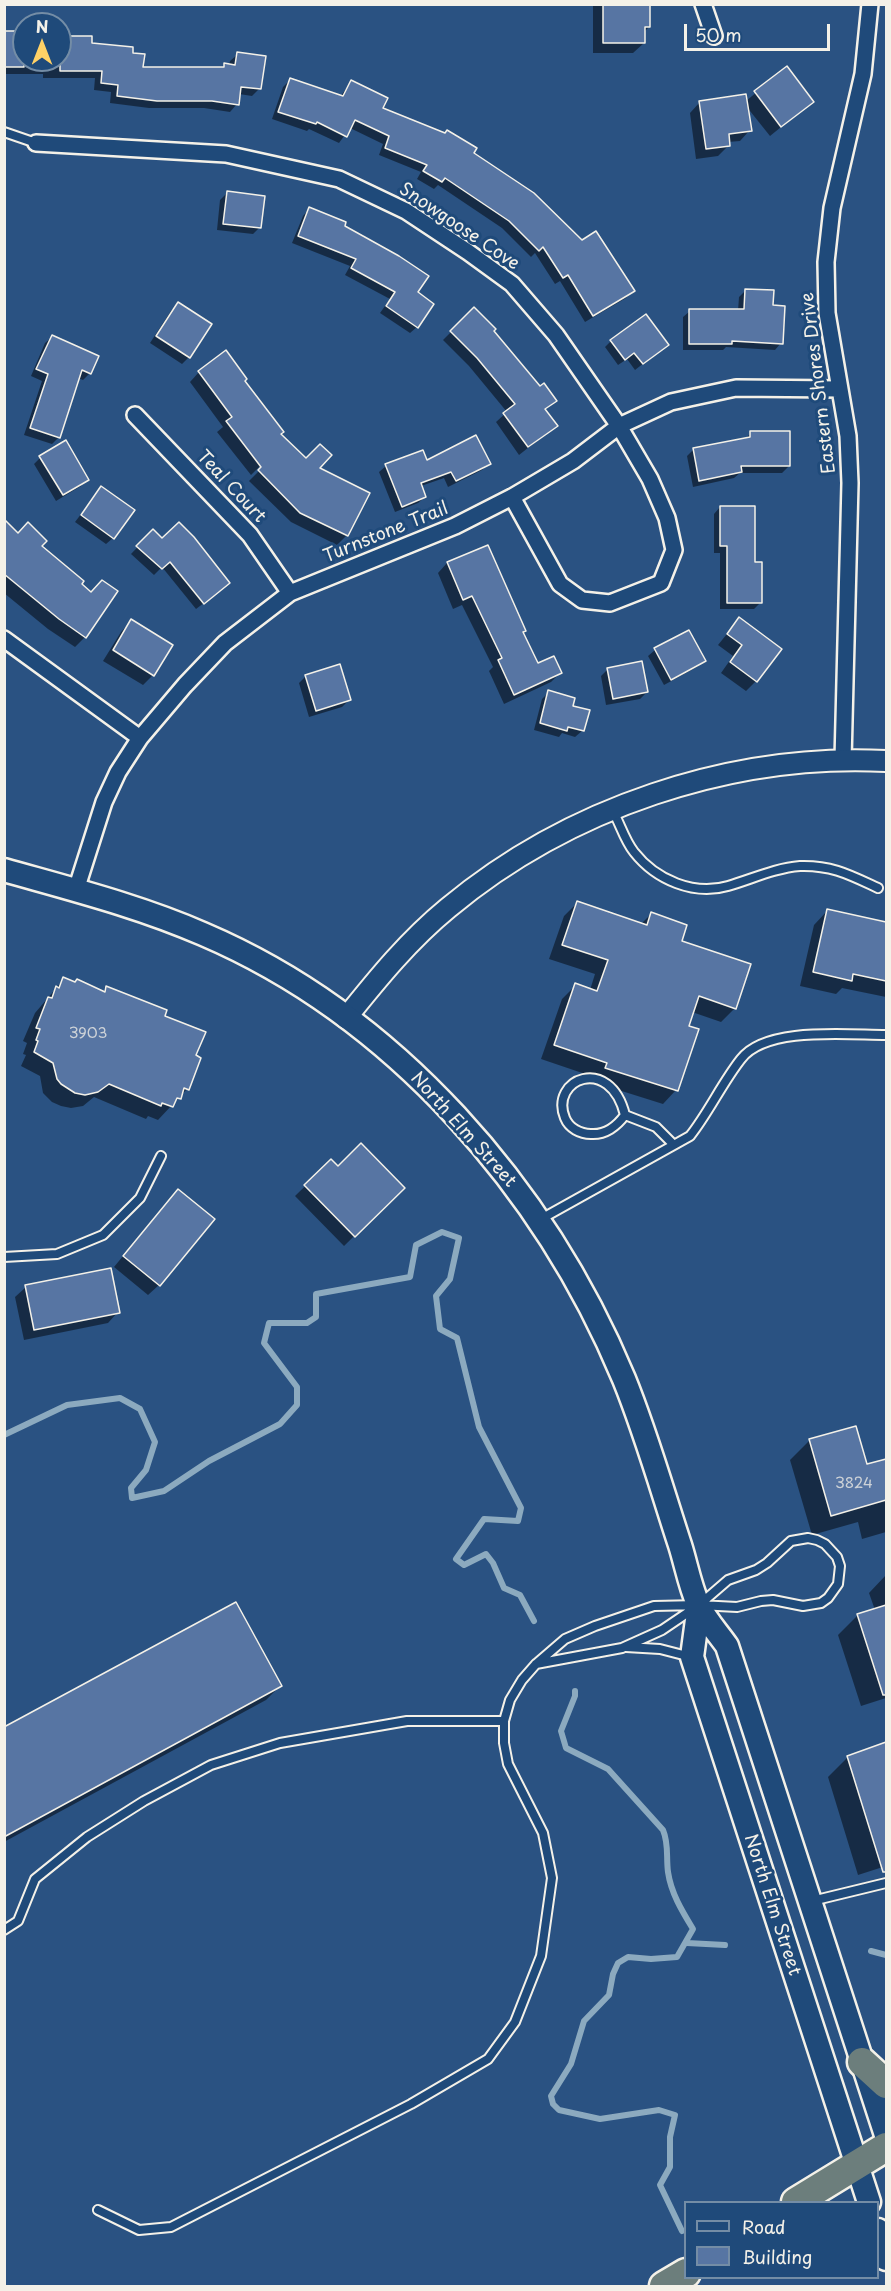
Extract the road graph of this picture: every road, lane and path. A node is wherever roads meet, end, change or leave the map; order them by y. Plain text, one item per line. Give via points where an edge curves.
1 (703, 4) edge
2 (870, 4) edge
3 (714, 36) dead end
4 (4, 132) edge
5 (36, 142) joint
6 (840, 389) junction
7 (135, 415) dead end
8 (619, 426) junction
9 (512, 497) junction
10 (290, 593) junction
11 (4, 639) edge
12 (140, 738) junction
13 (843, 760) junction
14 (886, 760) edge
15 (613, 810) junction
16 (4, 870) edge
17 (878, 888) dead end
18 (76, 890) junction
19 (346, 1018) junction
20 (886, 1035) edge
21 (625, 1115) junction
22 (674, 1144) junction
23 (160, 1156) dead end
24 (539, 1220) junction
25 (4, 1257) edge
26 (699, 1605) junction
27 (622, 1647) junction
28 (692, 1658) junction
29 (536, 1664) junction
30 (504, 1721) junction
31 (886, 1883) edge
32 (810, 1901) junction
33 (4, 1930) edge
34 (862, 2062) junction
35 (886, 2084) edge
36 (886, 2135) edge
37 (886, 2147) edge
38 (857, 2164) junction
39 (798, 2201) edge
40 (869, 2201) edge
41 (98, 2210) dead end
42 (879, 2234) edge
43 (886, 2259) edge
44 (684, 2274) edge
45 (664, 2286) edge

1 - 3 street
2 - 6 street, Eastern Shores Drive via 863,74 832,208 826,262 827,313
4 - 5 lane
5 - 8 street, Snowgoose Cove via 226,154 339,178 406,211 512,284 556,335
6 - 8 street, Turnstone Trail via 736,388 671,402
6 - 13 street, Eastern Shores Drive via 850,483
7 - 10 street, Teal Court via 250,535
8 - 9 street, Turnstone Trail via 573,461
8 - 9 street, Snowgoose Cove via 650,479 666,518 674,550 661,583 610,603 582,600 560,584
9 - 10 street, Turnstone Trail via 455,526
10 - 12 street, Turnstone Trail via 225,643
11 - 12 street
12 - 18 street, Turnstone Trail via 104,802
13 - 14 street
13 - 15 street via 760,768 701,780
15 - 17 lane via 633,851 653,872 686,888 725,887 799,866 840,870
15 - 19 street via 543,844 449,907 385,970
16 - 18 main road, North Elm Street
18 - 19 main road, North Elm Street via 205,934 300,985
19 - 24 main road, North Elm Street via 394,1057 459,1121
20 - 22 lane via 786,1036 760,1044 742,1057 690,1136
21 - 21 lane via 612,1128 585,1134 567,1123 563,1114 565,1093 580,1079 604,1081 613,1087
21 - 22 lane via 656,1126
22 - 24 lane
23 - 25 lane via 140,1198 103,1235 57,1254
24 - 26 main road, North Elm Street via 580,1287 625,1380
26 - 26 lane via 737,1607 773,1600 812,1606 834,1592 840,1566 825,1544 800,1539 783,1546 756,1570 728,1580
26 - 27 lane via 662,1629
26 - 28 main road, North Elm Street
26 - 29 lane via 654,1606 604,1622 565,1639
26 - 32 main road, North Elm Street via 727,1646
27 - 28 lane via 660,1649
27 - 29 lane
28 - 38 main road, North Elm Street
29 - 30 lane via 510,1700
30 - 33 lane via 407,1722 280,1743 211,1765 87,1837 35,1879 18,1921
30 - 41 lane via 508,1764 543,1833 552,1878 541,1956 515,2022 488,2060 411,2104 171,2227 139,2230
31 - 32 lane
32 - 34 main road, North Elm Street
34 - 35 highway
34 - 36 main road, North Elm Street
37 - 38 highway
38 - 39 highway
38 - 40 main road, North Elm Street
42 - 43 main road
44 - 45 highway

